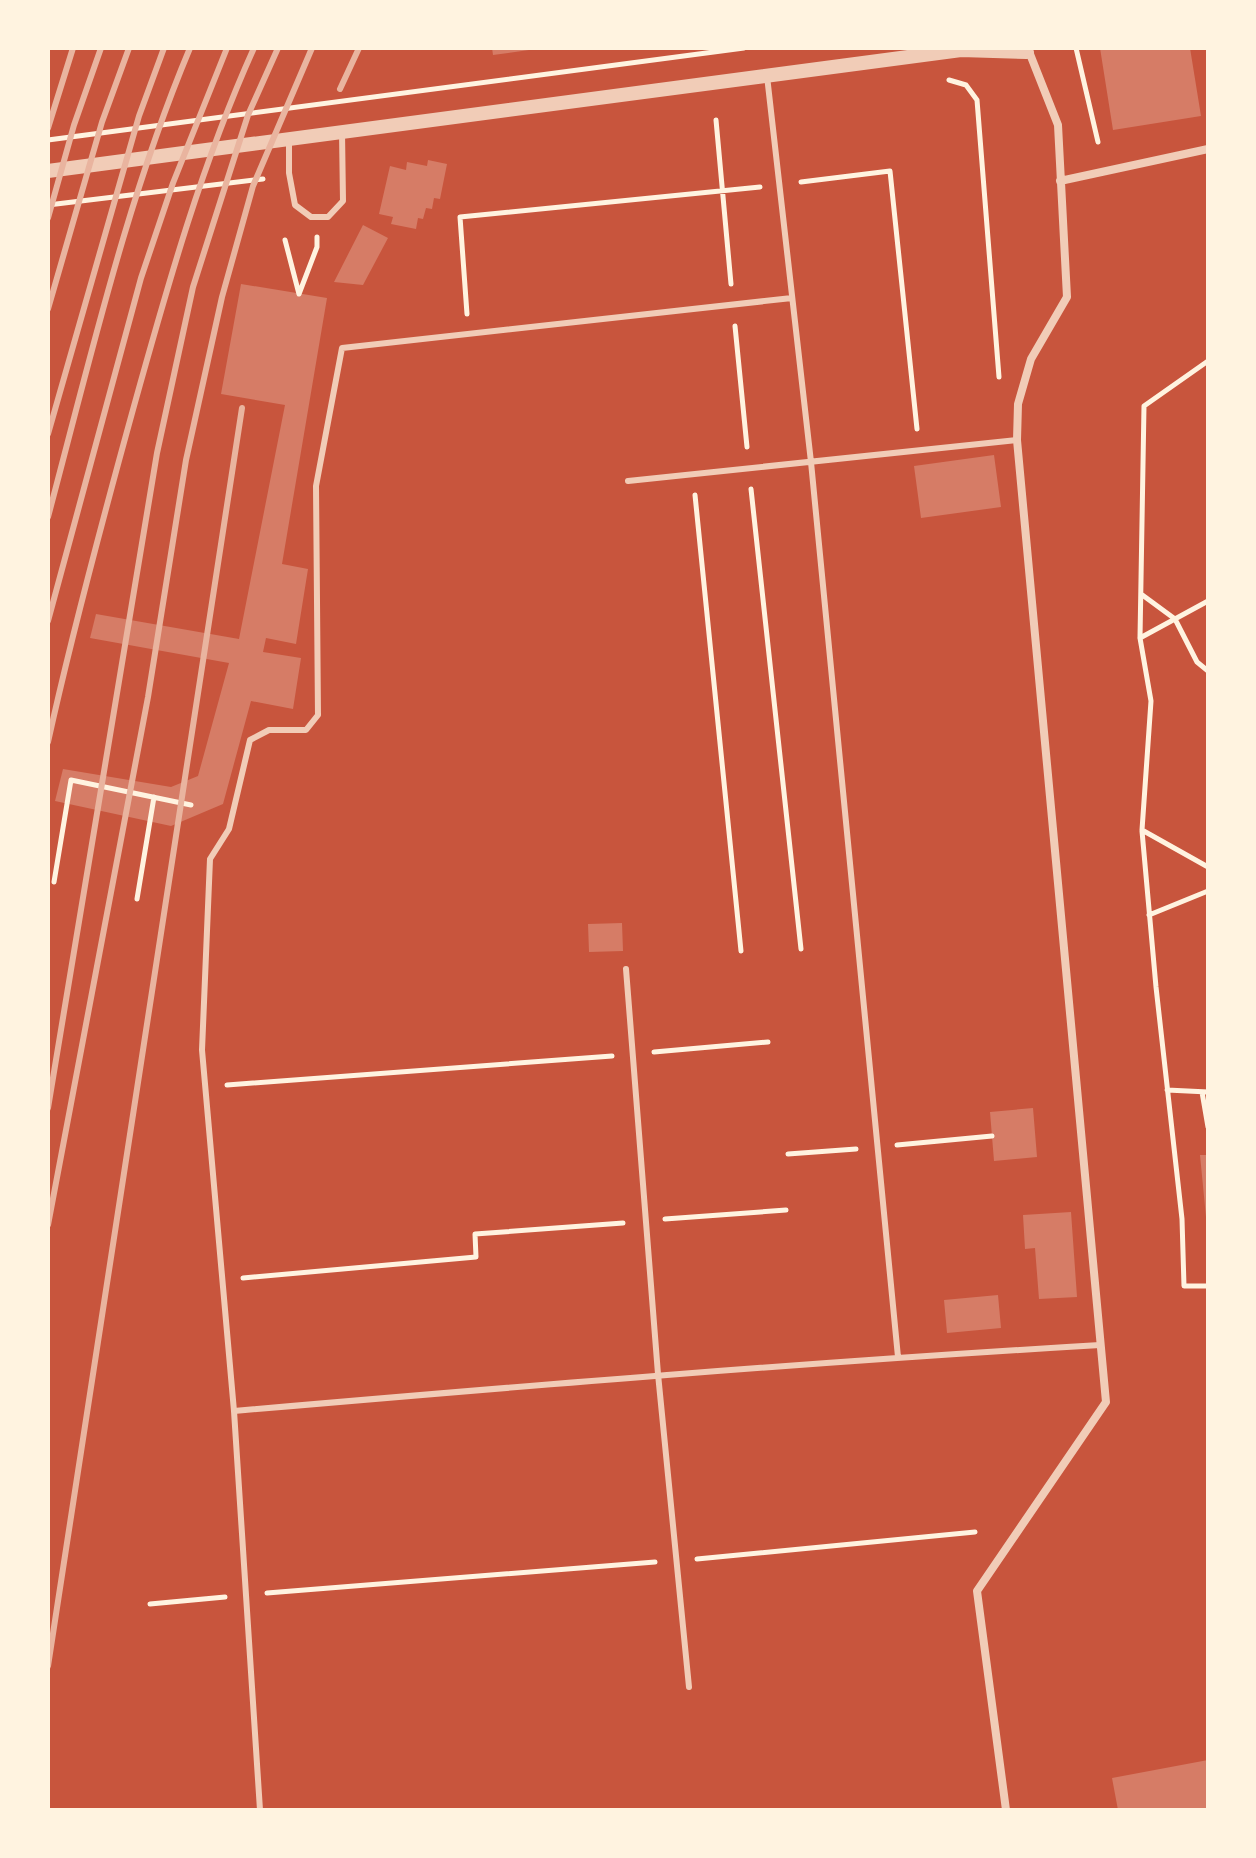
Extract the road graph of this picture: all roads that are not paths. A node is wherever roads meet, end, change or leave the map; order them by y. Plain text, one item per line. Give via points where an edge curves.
1 (1027, 50) edge
2 (767, 76) junction
3 (342, 132) junction
4 (289, 139) junction
5 (1208, 149) edge
6 (48, 171) edge
7 (1060, 181) junction
8 (792, 298) junction
9 (1017, 440) junction
10 (811, 462) junction
11 (628, 481) dead end
12 (626, 969) dead end
13 (1100, 1345) junction
14 (898, 1357) junction
15 (658, 1374) junction
16 (234, 1411) junction
17 (689, 1687) dead end
18 (260, 1810) edge
19 (1006, 1810) edge

1 - 2 street via 961,50
1 - 7 street via 1058,125
2 - 3 street
2 - 8 lane
3 - 4 street
3 - 4 lane via 343,201 328,217 311,217 295,205
4 - 6 street
5 - 7 street
7 - 9 street via 1067,297 1031,359 1018,404
8 - 10 lane
8 - 16 lane via 342,348 316,486 318,715 306,730 269,730 250,740 229,829 210,859 202,1050
9 - 10 lane
9 - 13 street
10 - 11 lane
10 - 14 lane
12 - 15 lane
13 - 14 lane
13 - 19 street via 1106,1402 977,1591
14 - 15 lane
15 - 16 lane
15 - 17 lane
16 - 18 lane

